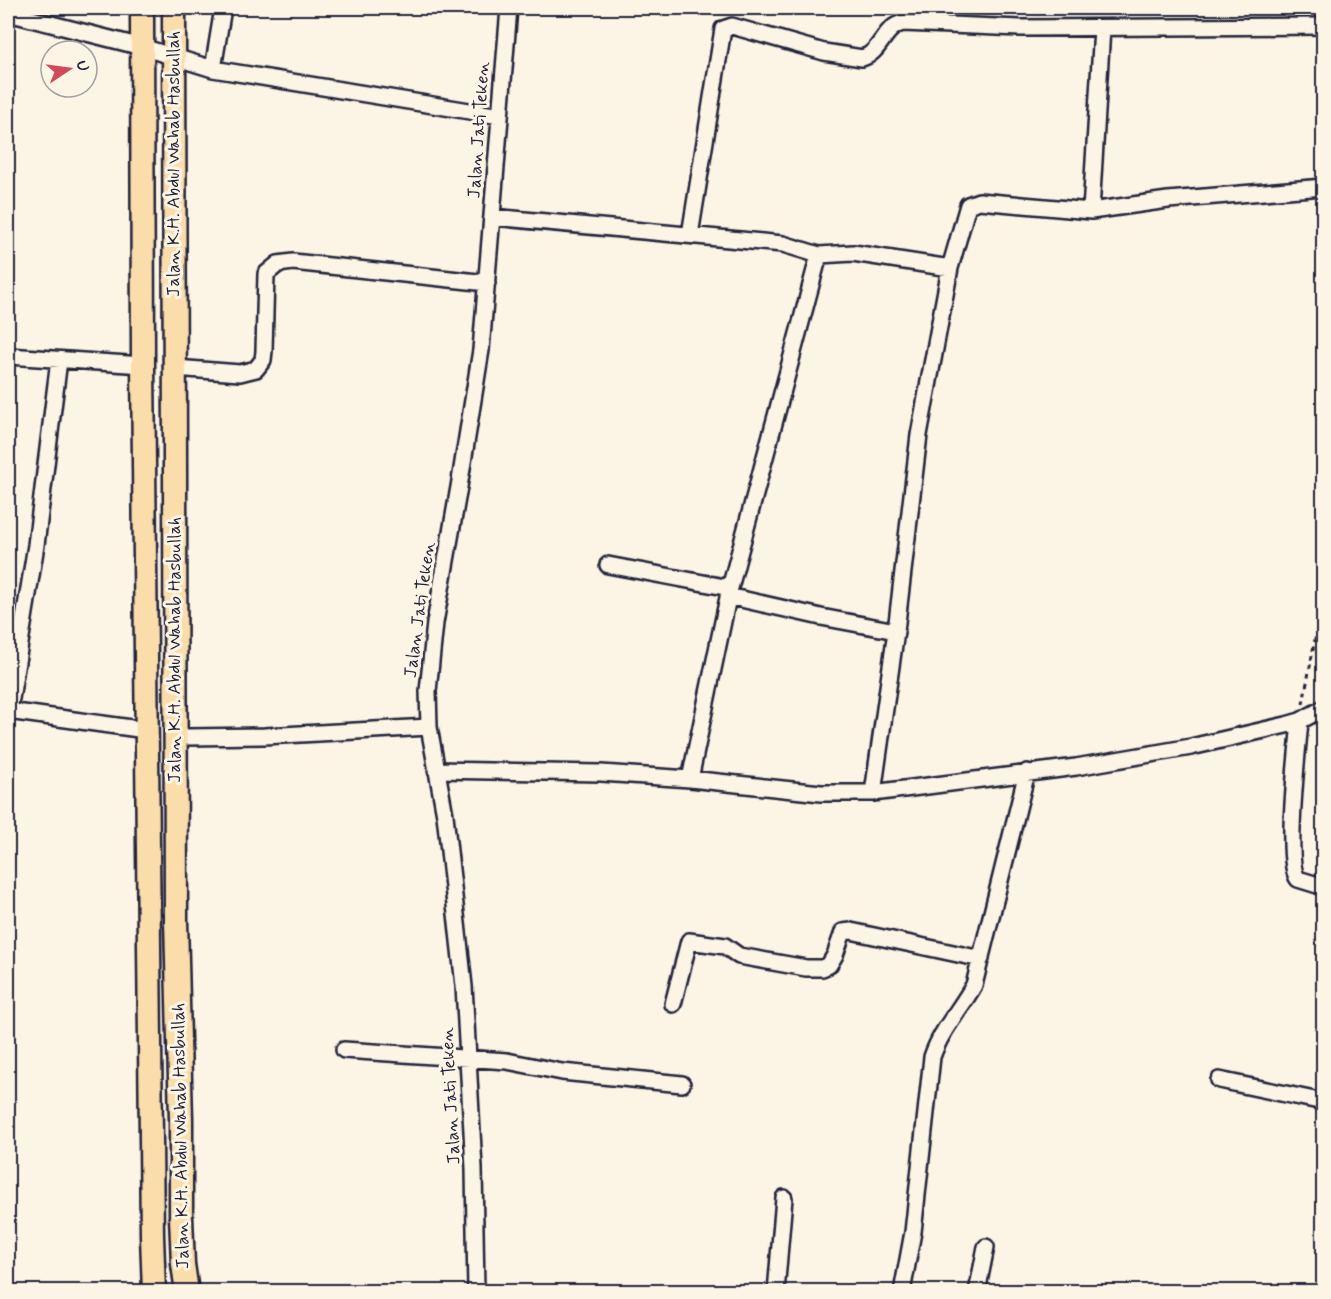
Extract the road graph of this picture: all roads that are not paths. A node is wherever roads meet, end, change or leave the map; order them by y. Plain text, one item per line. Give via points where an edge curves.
1 (142, 8) edge
2 (174, 8) edge
3 (223, 8) edge
4 (509, 8) edge
5 (8, 13) edge
6 (1323, 26) edge
7 (1102, 28) junction
8 (142, 46) junction
9 (174, 57) junction
10 (213, 69) junction
11 (500, 116) junction
12 (1323, 187) edge
13 (1091, 211) junction
14 (492, 217) junction
15 (690, 235) junction
16 (819, 255) junction
17 (950, 268) junction
18 (487, 282) junction
19 (8, 356) edge
20 (59, 360) junction
21 (143, 365) junction
22 (175, 368) junction
23 (608, 565) dead end
24 (729, 592) junction
25 (896, 631) junction
26 (1323, 708) edge
27 (8, 711) edge
28 (1300, 720) junction
29 (176, 724) junction
30 (429, 727) junction
31 (147, 730) junction
32 (436, 770) junction
33 (1027, 772) junction
34 (690, 779) junction
35 (873, 793) junction
36 (148, 885) junction
37 (1323, 887) edge
38 (176, 920) junction
39 (981, 959) junction
40 (673, 1004) dead end
41 (344, 1050) dead end
42 (470, 1057) junction
43 (1219, 1080) dead end
44 (682, 1084) dead end
45 (1323, 1102) edge
46 (151, 1136) junction
47 (784, 1198) dead end
48 (986, 1247) dead end
49 (154, 1292) edge
50 (187, 1292) edge
51 (476, 1292) edge
52 (776, 1292) edge
53 (902, 1292) edge
54 (977, 1292) edge

1 - 8 highway, Jalan K.H. Abdul Wahab Hasbullah
2 - 9 highway, Jalan K.H. Abdul Wahab Hasbullah
3 - 10 street
4 - 11 street, Jalan Jati Teken
5 - 8 street
6 - 7 street
7 - 13 street
7 - 15 street via 903,23 891,27 878,46 862,58 725,27
8 - 9 street
8 - 21 highway, Jalan K.H. Abdul Wahab Hasbullah
9 - 10 street
9 - 22 highway, Jalan K.H. Abdul Wahab Hasbullah
10 - 11 street
11 - 14 street, Jalan Jati Teken
12 - 13 street via 1168,200
13 - 17 street via 971,203
14 - 15 street
14 - 18 street, Jalan Jati Teken
15 - 16 street via 783,244
16 - 17 street via 853,253
16 - 24 street
17 - 25 street via 918,435
18 - 22 street via 293,262 278,264 266,277 264,351 256,369 240,373
18 - 30 street, Jalan Jati Teken via 477,374 431,648
19 - 20 street
20 - 21 street
20 - 27 street via 36,545
21 - 31 highway, Jalan K.H. Abdul Wahab Hasbullah
22 - 29 highway, Jalan K.H. Abdul Wahab Hasbullah
23 - 24 street
24 - 25 street via 821,617
24 - 34 street
25 - 35 street
26 - 28 street
27 - 31 street
28 - 33 street via 1191,747
28 - 37 street via 1292,840 1294,871 1298,879
29 - 30 street via 186,737
29 - 36 highway via 171,734 168,774 165,887 153,891
29 - 38 highway, Jalan K.H. Abdul Wahab Hasbullah
30 - 32 street, Jalan Jati Teken
31 - 36 highway, Jalan K.H. Abdul Wahab Hasbullah
32 - 34 street
32 - 42 street, Jalan Jati Teken via 448,843
33 - 35 street
33 - 39 street
34 - 35 street via 821,793
36 - 46 highway, Jalan K.H. Abdul Wahab Hasbullah
38 - 46 highway via 160,912 155,921 158,1094
38 - 50 highway, Jalan K.H. Abdul Wahab Hasbullah via 181,1217
39 - 40 street via 851,931 843,932 835,955 822,968 739,956 725,946 689,941
39 - 53 street via 974,985 937,1042 932,1057 913,1233
41 - 42 street
42 - 44 street via 562,1072
42 - 51 street, Jalan Jati Teken
43 - 45 street
46 - 49 highway, Jalan K.H. Abdul Wahab Hasbullah
47 - 52 street
48 - 54 street

